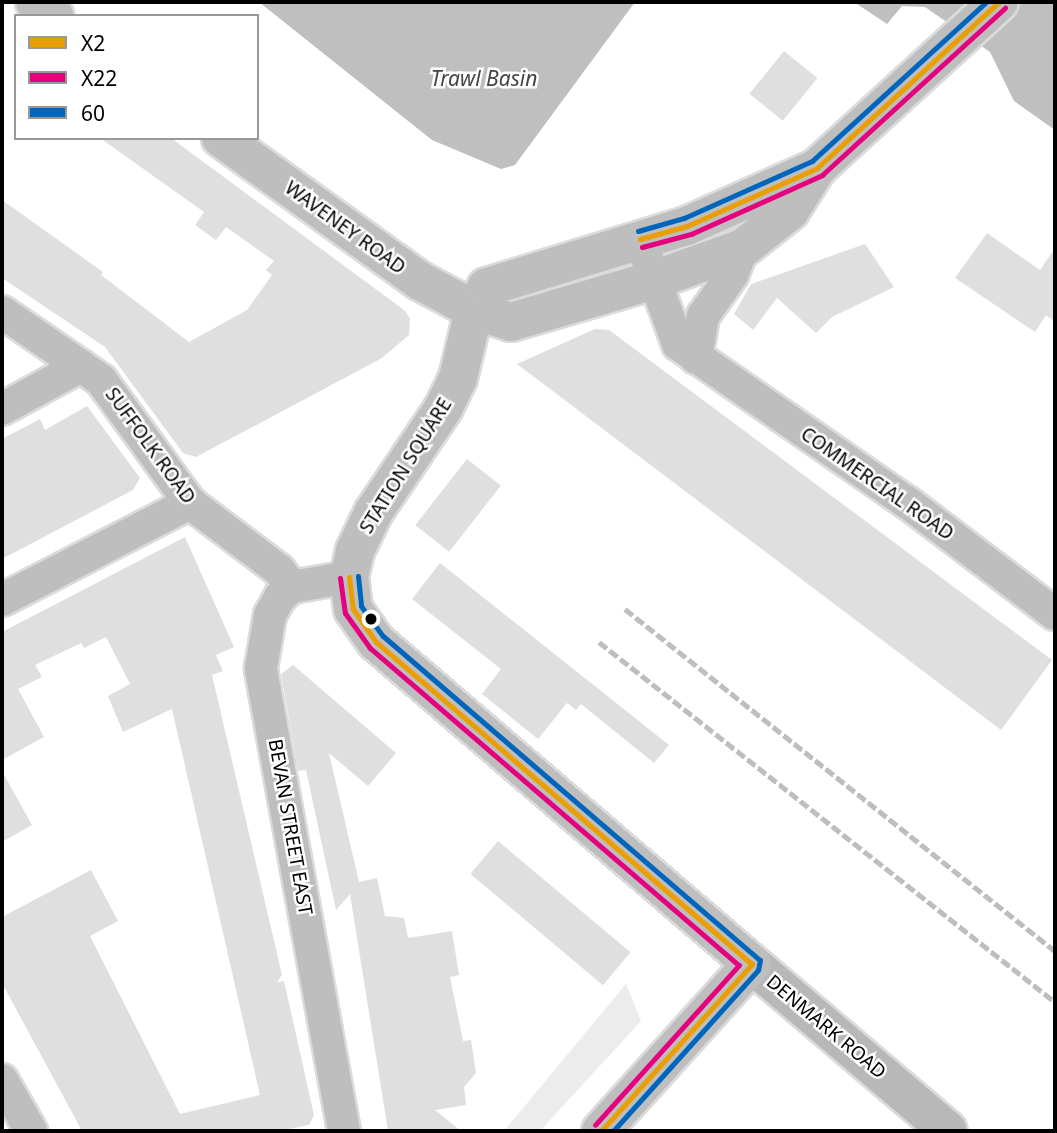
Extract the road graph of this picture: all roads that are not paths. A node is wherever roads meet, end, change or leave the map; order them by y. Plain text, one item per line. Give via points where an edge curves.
1 (35, 2) edge
2 (999, 2) edge
3 (51, 14) edge
4 (224, 140) edge
5 (817, 168) junction
6 (640, 239) junction
7 (743, 248) junction
8 (654, 280) junction
9 (474, 310) junction
10 (2, 312) edge
11 (695, 358) junction
12 (81, 366) junction
13 (2, 409) edge
14 (190, 503) junction
15 (349, 577) junction
16 (292, 587) junction
17 (2, 600) edge
18 (1055, 614) edge
19 (752, 964) junction
20 (2, 1080) edge
21 (31, 1131) edge
22 (344, 1131) edge
23 (601, 1131) edge
24 (948, 1131) edge

1 - 3 highway
2 - 5 highway
4 - 9 highway, WAVENEY ROAD via 383,256
5 - 6 highway, STATION SQUARE via 687,226
5 - 7 highway via 790,211
6 - 8 street, COMMERCIAL ROAD
6 - 9 highway, STATION SQUARE via 487,287
7 - 8 highway
7 - 11 street via 732,275 703,316
8 - 9 highway, WAVENEY ROAD via 511,322
8 - 11 street, COMMERCIAL ROAD via 678,344
9 - 15 highway, STATION SQUARE via 458,379 373,513
10 - 12 street, SUFFOLK ROAD
11 - 18 street, COMMERCIAL ROAD via 908,503
12 - 13 street
12 - 14 street, SUFFOLK ROAD via 110,390
14 - 16 street, SUFFOLK ROAD via 279,570
14 - 17 street
15 - 16 street
15 - 19 highway, DENMARK ROAD via 353,608 376,642
16 - 22 street, BEVAN STREET EAST via 270,615 261,668
19 - 23 highway
19 - 24 street, DENMARK ROAD
20 - 21 street

